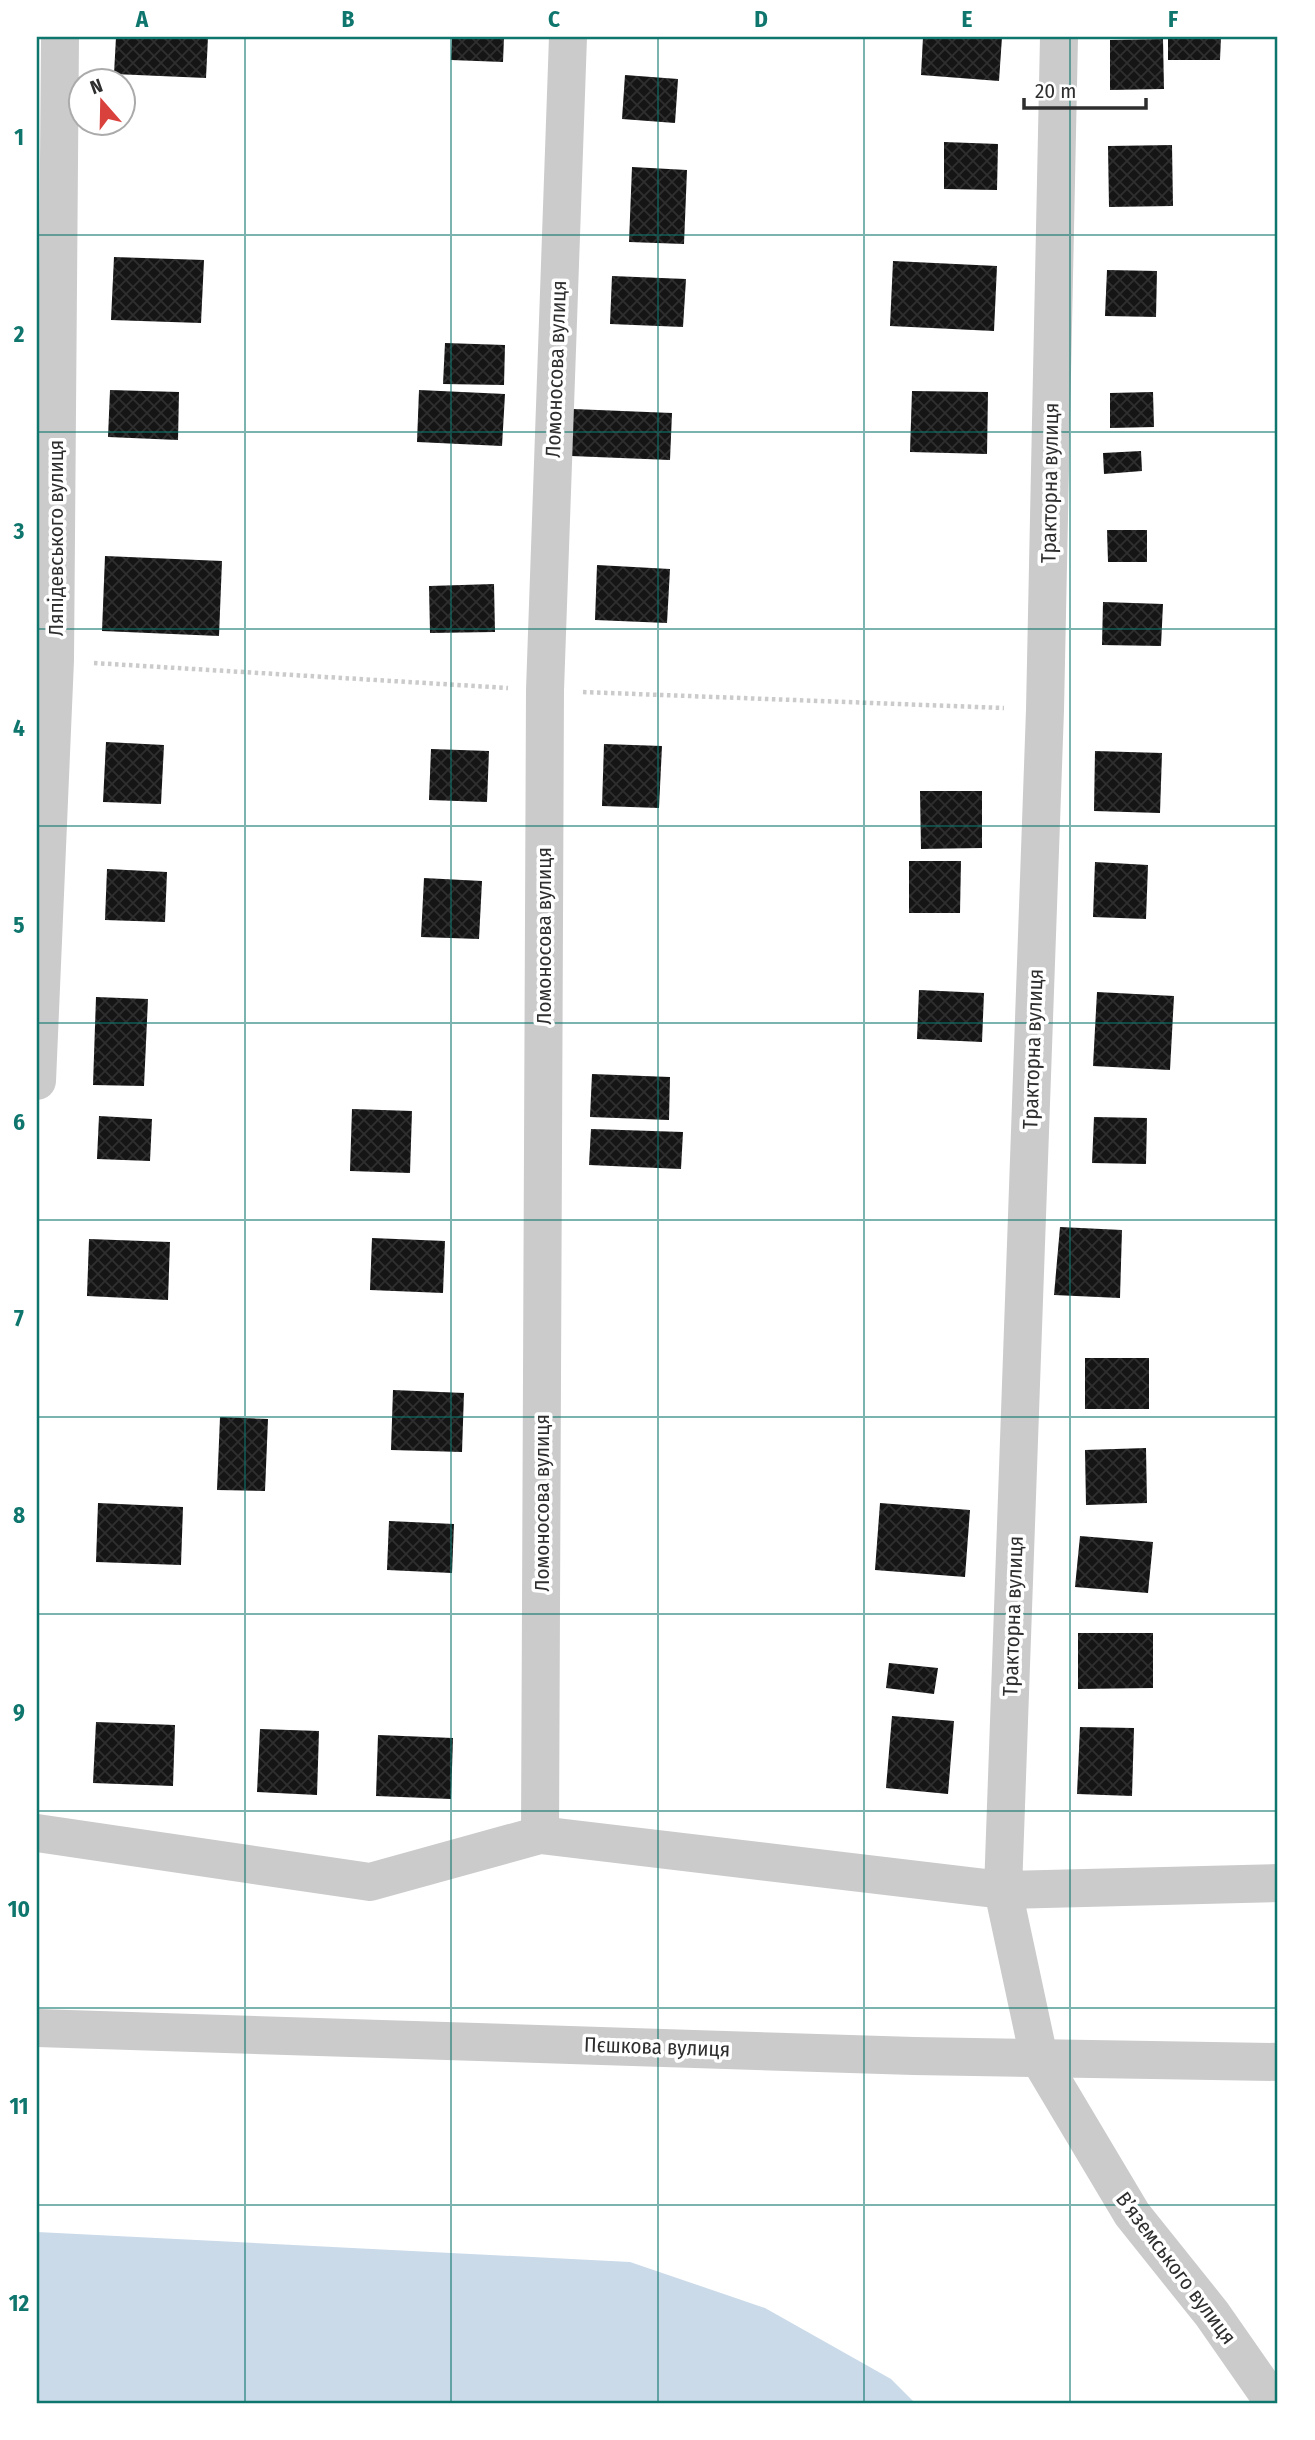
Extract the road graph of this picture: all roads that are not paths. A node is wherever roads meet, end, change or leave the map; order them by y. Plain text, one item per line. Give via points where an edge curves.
1 (60, 37) edge
2 (568, 37) edge
3 (1059, 37) edge
4 (37, 1081) edge
5 (37, 1833) edge
6 (540, 1835) junction
7 (1278, 1883) edge
8 (1003, 1890) junction
9 (37, 2028) edge
10 (1039, 2058) junction
11 (1278, 2062) edge
12 (1274, 2403) edge

1 - 4 street, Ляпідевського вулиця via 55,660
2 - 6 street, Ломоносова вулиця via 545,690
3 - 8 street, Тракторна вулиця via 1045,710
5 - 6 street via 370,1882
6 - 8 street
7 - 8 street
8 - 10 street, Тракторна вулиця
9 - 10 street, Пєшкова вулиця
10 - 11 street, Пєшкова вулиця
10 - 12 street, В’яземського вулиця via 1132,2214 1212,2314

